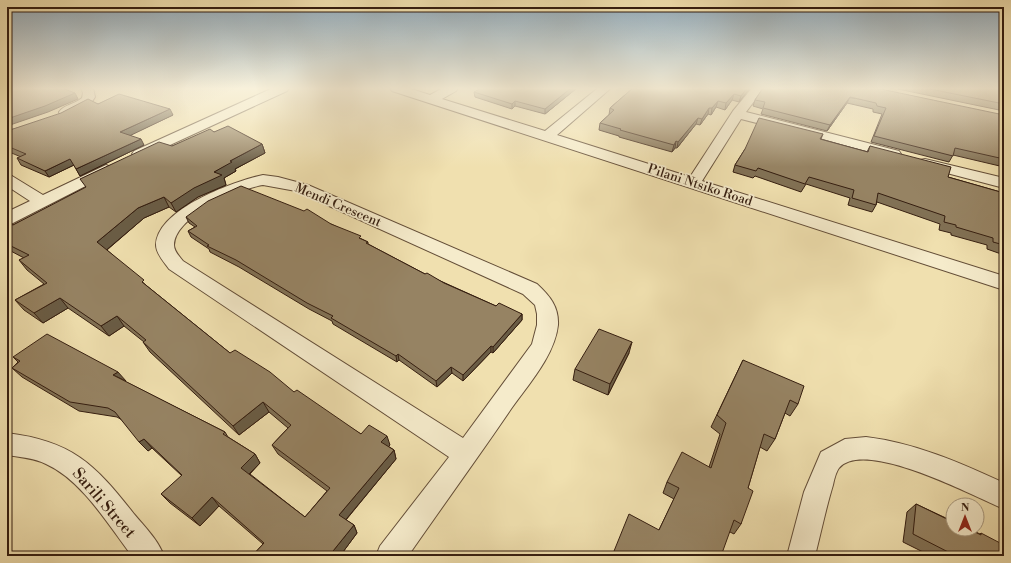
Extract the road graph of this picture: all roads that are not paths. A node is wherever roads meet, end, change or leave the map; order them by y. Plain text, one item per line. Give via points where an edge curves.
1 (59, 114) edge
2 (226, 114) edge
3 (479, 114) edge
4 (573, 114) edge
5 (738, 114) edge
6 (739, 114) edge
7 (52, 117) edge
8 (547, 136) junction
9 (7, 179) edge
10 (694, 182) junction
11 (1004, 183) edge
12 (41, 201) junction
13 (7, 220) edge
14 (1004, 283) edge
15 (7, 444) edge
16 (466, 454) junction
17 (1004, 496) edge
18 (150, 556) edge
19 (390, 556) edge
20 (801, 556) edge

1 - 7 street
2 - 12 street
3 - 8 street, Pilani Ntsiko Road
4 - 8 street
5 - 10 street
6 - 11 street
8 - 10 street, Pilani Ntsiko Road
9 - 12 street
10 - 14 street, Pilani Ntsiko Road
12 - 13 street
15 - 18 street, Sarili Street via 55,455 74,466 97,490
16 - 16 street, Mendi Crescent via 176,265 166,252 168,231 192,209 234,188 256,181 277,182 302,188 530,289 544,302 547,314 549,328 542,347
16 - 19 street, Mendi Crescent
17 - 20 street via 942,468 901,454 870,449 846,450 830,461 819,486

